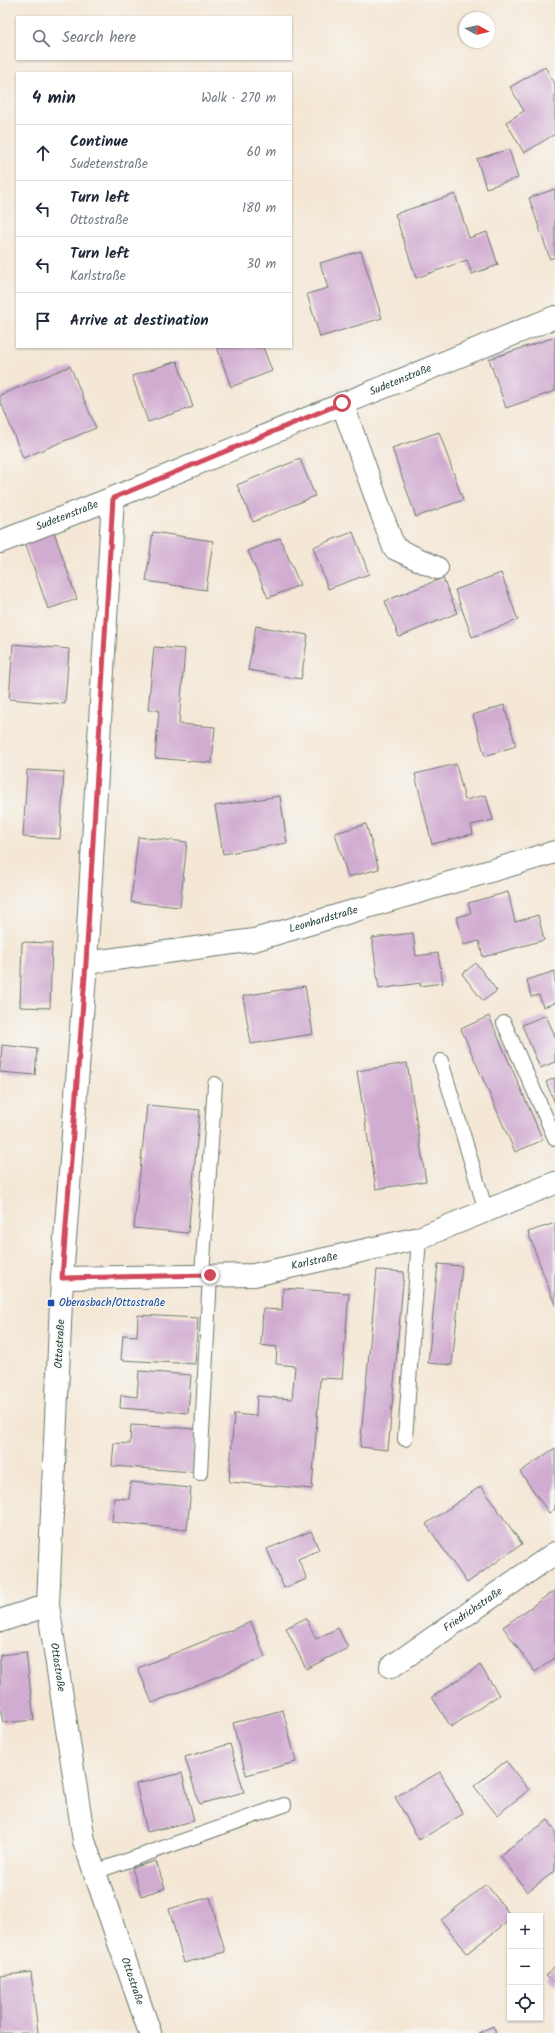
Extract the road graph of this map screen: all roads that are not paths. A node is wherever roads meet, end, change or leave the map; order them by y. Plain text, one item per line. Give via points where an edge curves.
1 (555, 317) edge
2 (342, 403) junction
3 (113, 498) junction
4 (0, 542) edge
5 (437, 568) dead end
6 (555, 852) edge
7 (86, 963) junction
8 (504, 1023) dead end
9 (441, 1061) dead end
10 (215, 1084) dead end
11 (555, 1138) edge
12 (555, 1183) edge
13 (486, 1211) junction
14 (419, 1238) junction
15 (206, 1275) junction
16 (62, 1278) junction
17 (405, 1439) dead end
18 (200, 1472) dead end
19 (555, 1553) edge
20 (48, 1605) junction
21 (0, 1621) edge
22 (391, 1667) dead end
23 (284, 1806) dead end
24 (95, 1872) junction
25 (150, 2033) edge

1 - 2 street, Sudetenstraße
2 - 3 street, Sudetenstraße
2 - 5 street via 394,548
3 - 4 street, Sudetenstraße
3 - 7 street, Ottostraße
6 - 7 street, Leonhardstraße via 254,940
7 - 16 street, Ottostraße
8 - 11 lane
9 - 13 lane
10 - 15 lane
12 - 13 street, Karlstraße
13 - 14 street, Karlstraße
14 - 15 street, Karlstraße via 254,1275
14 - 17 lane
15 - 16 street, Karlstraße
15 - 18 lane
16 - 20 street, Ottostraße
19 - 22 street, Friedrichstraße
20 - 21 street
20 - 24 street, Ottostraße via 84,1841
23 - 24 lane
24 - 25 street, Ottostraße

